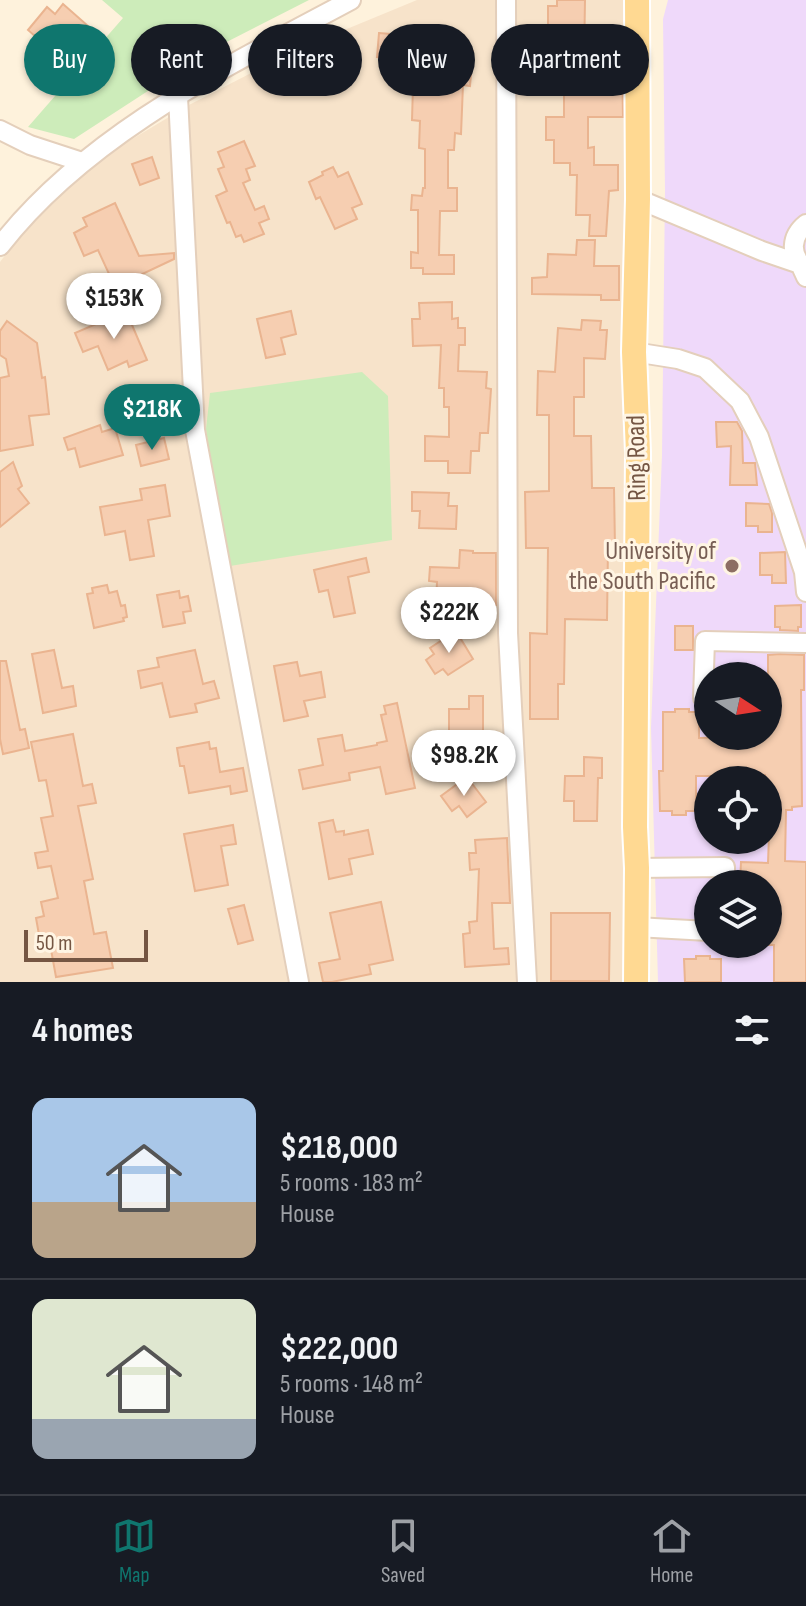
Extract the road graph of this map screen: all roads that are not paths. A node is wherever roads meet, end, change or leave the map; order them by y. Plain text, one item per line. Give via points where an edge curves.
1 (351, 0) edge
2 (506, 0) edge
3 (640, 0) edge
4 (178, 97) junction
5 (0, 130) edge
6 (82, 162) junction
7 (638, 199) junction
8 (806, 224) edge
9 (0, 246) edge
10 (804, 270) edge
11 (634, 352) junction
12 (806, 592) edge
13 (806, 643) edge
14 (704, 662) edge
15 (637, 868) junction
16 (725, 870) edge
17 (636, 927) junction
18 (694, 930) edge
19 (299, 982) edge
20 (527, 982) edge
21 (636, 982) edge

1 - 4 street
2 - 20 street via 508,633
3 - 7 main road, Ring Road
4 - 6 street
4 - 19 street via 195,430
5 - 6 street
6 - 9 street
7 - 10 street
7 - 11 main road, Ring Road
8 - 10 street via 793,244
11 - 12 street via 705,368 740,401 759,437
11 - 15 main road, Ring Road
13 - 14 street via 705,641
15 - 16 street
15 - 17 main road, Ring Road
17 - 18 street
17 - 21 main road, Ring Road

